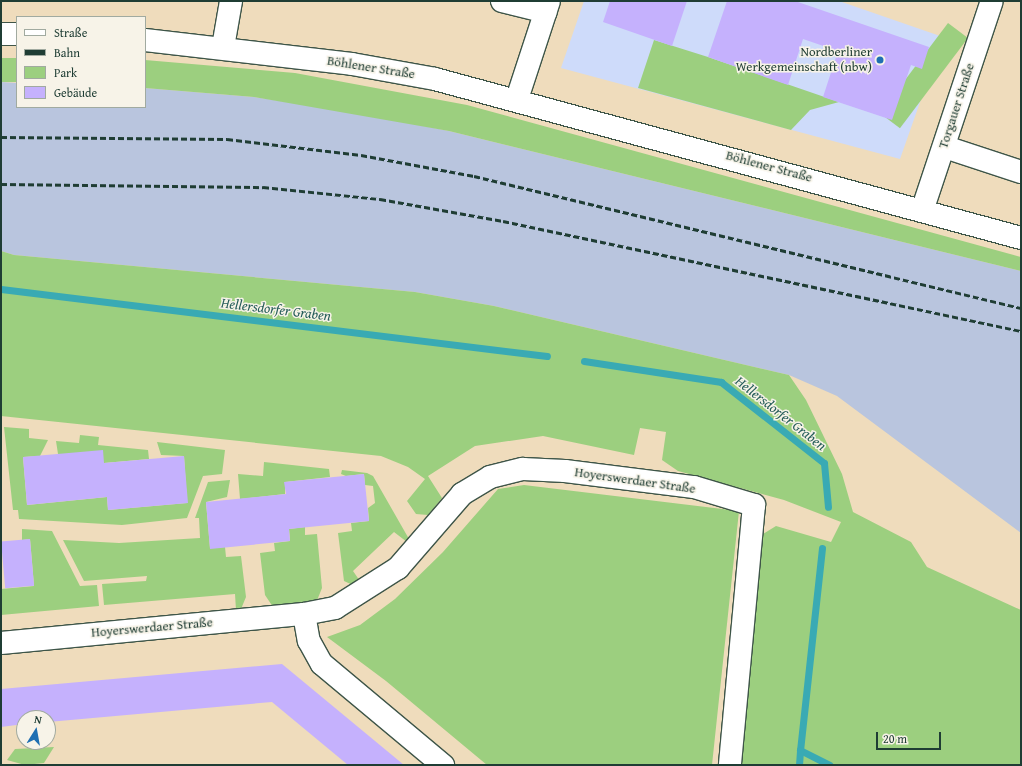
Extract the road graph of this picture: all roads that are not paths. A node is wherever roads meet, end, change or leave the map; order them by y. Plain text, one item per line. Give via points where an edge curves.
1 (231, 1) edge
2 (502, 1) edge
3 (992, 1) edge
4 (548, 7) edge
5 (1, 34) edge
6 (16, 34) edge
7 (146, 40) edge
8 (223, 47) junction
9 (517, 98) junction
10 (945, 147) junction
11 (1021, 172) edge
12 (922, 211) junction
13 (1021, 238) edge
14 (304, 614) junction
15 (1, 643) edge
16 (443, 765) edge
17 (730, 765) edge

1 - 8 street
2 - 4 street
3 - 10 street, Torgauer Straße
4 - 9 street
5 - 6 street
7 - 8 street, Böhlener Straße
8 - 9 street, Böhlener Straße via 352,64
9 - 12 street, Böhlener Straße
10 - 11 street
10 - 12 street, Torgauer Straße
12 - 13 street, Böhlener Straße
14 - 15 street, Hoyerswerdaer Straße
14 - 16 street via 308,641 322,664
14 - 17 street, Hoyerswerdaer Straße via 342,605 398,568 462,494 490,477 523,469 565,471 694,487 754,505

